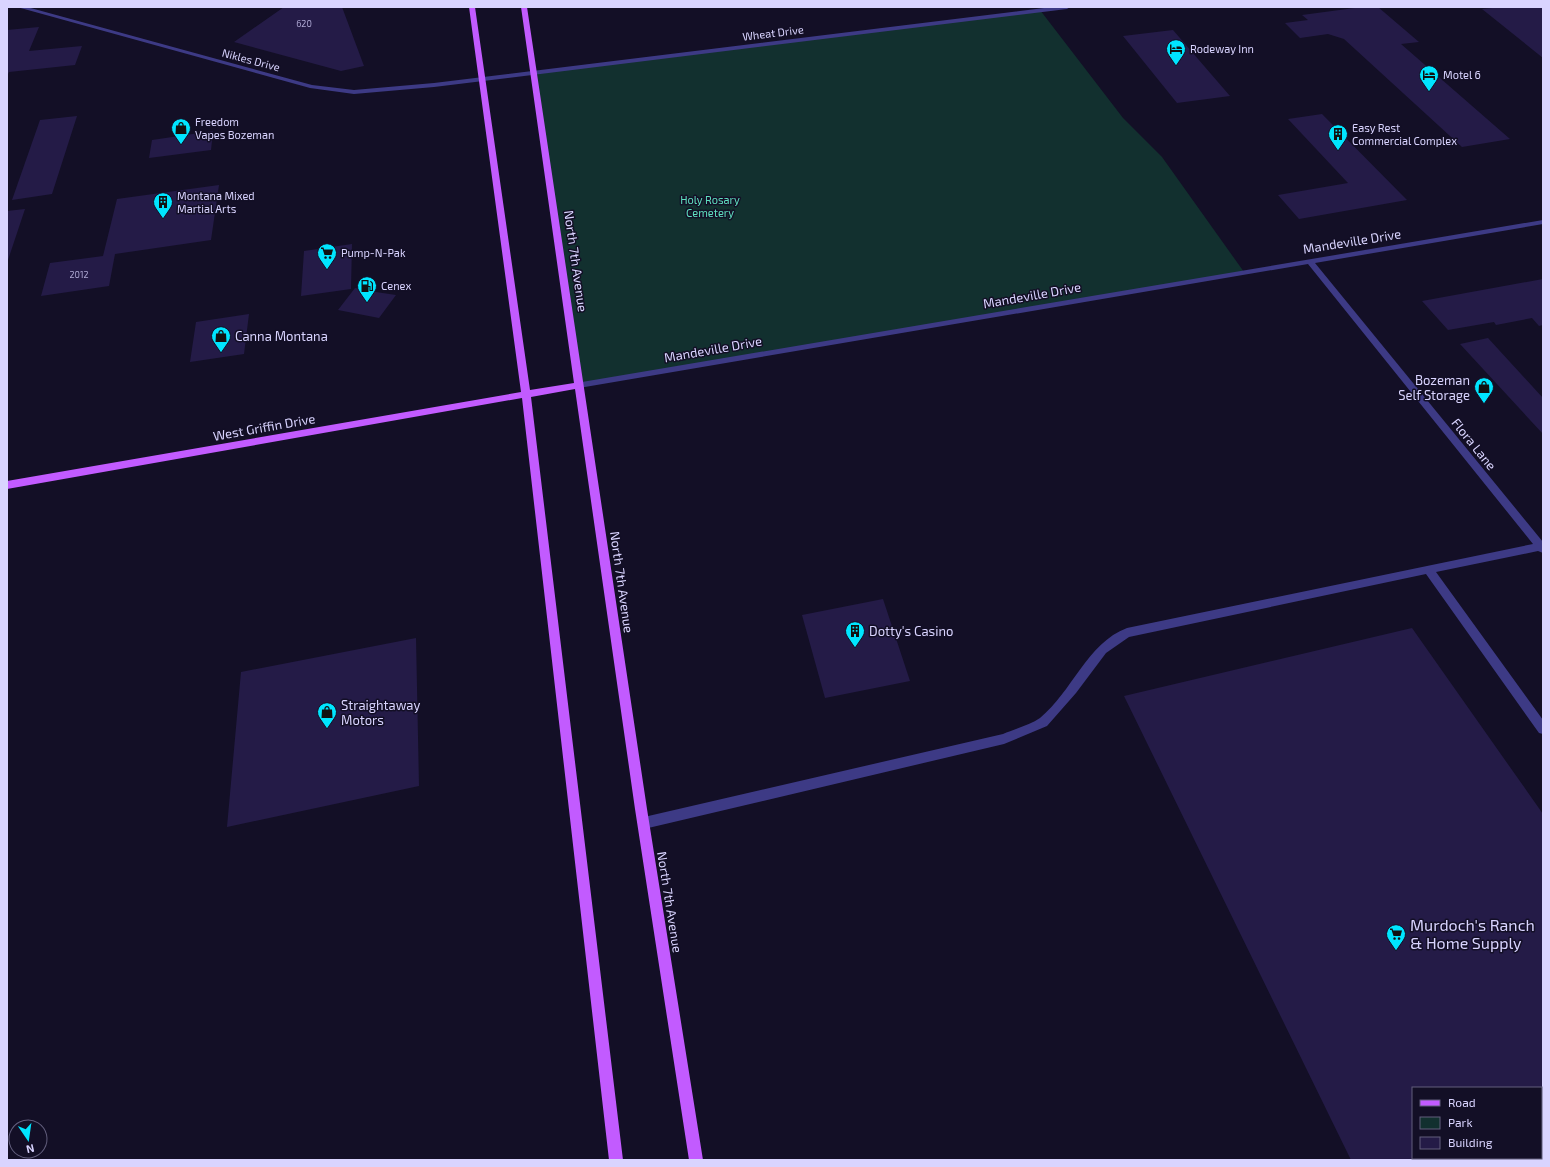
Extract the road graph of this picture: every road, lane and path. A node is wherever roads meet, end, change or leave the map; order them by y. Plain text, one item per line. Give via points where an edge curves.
1 (20, 7) edge
2 (472, 7) edge
3 (524, 7) edge
4 (1066, 7) edge
5 (535, 73) junction
6 (482, 79) junction
7 (1543, 222) edge
8 (1309, 261) junction
9 (579, 384) junction
10 (526, 393) junction
11 (7, 485) edge
12 (1542, 548) edge
13 (1429, 570) junction
14 (1543, 729) edge
15 (644, 823) junction
16 (616, 1160) edge
17 (696, 1160) edge

1 - 6 street, Nikles Drive via 312,86 354,92
2 - 6 main road
3 - 5 main road, North 7th Avenue
4 - 5 street, Wheat Drive
5 - 6 street, Wheat Drive
5 - 9 main road, North 7th Avenue
6 - 10 main road
7 - 8 street, Mandeville Drive
8 - 9 street, Mandeville Drive
8 - 12 street, Flora Lane
9 - 10 main road, Mandeville Drive
9 - 15 main road, North 7th Avenue
10 - 11 main road, West Griffin Drive
10 - 16 main road
12 - 13 street
13 - 14 street
13 - 15 street via 1127,633 1102,650 1072,690 1043,722 1004,739
15 - 17 main road, North 7th Avenue

